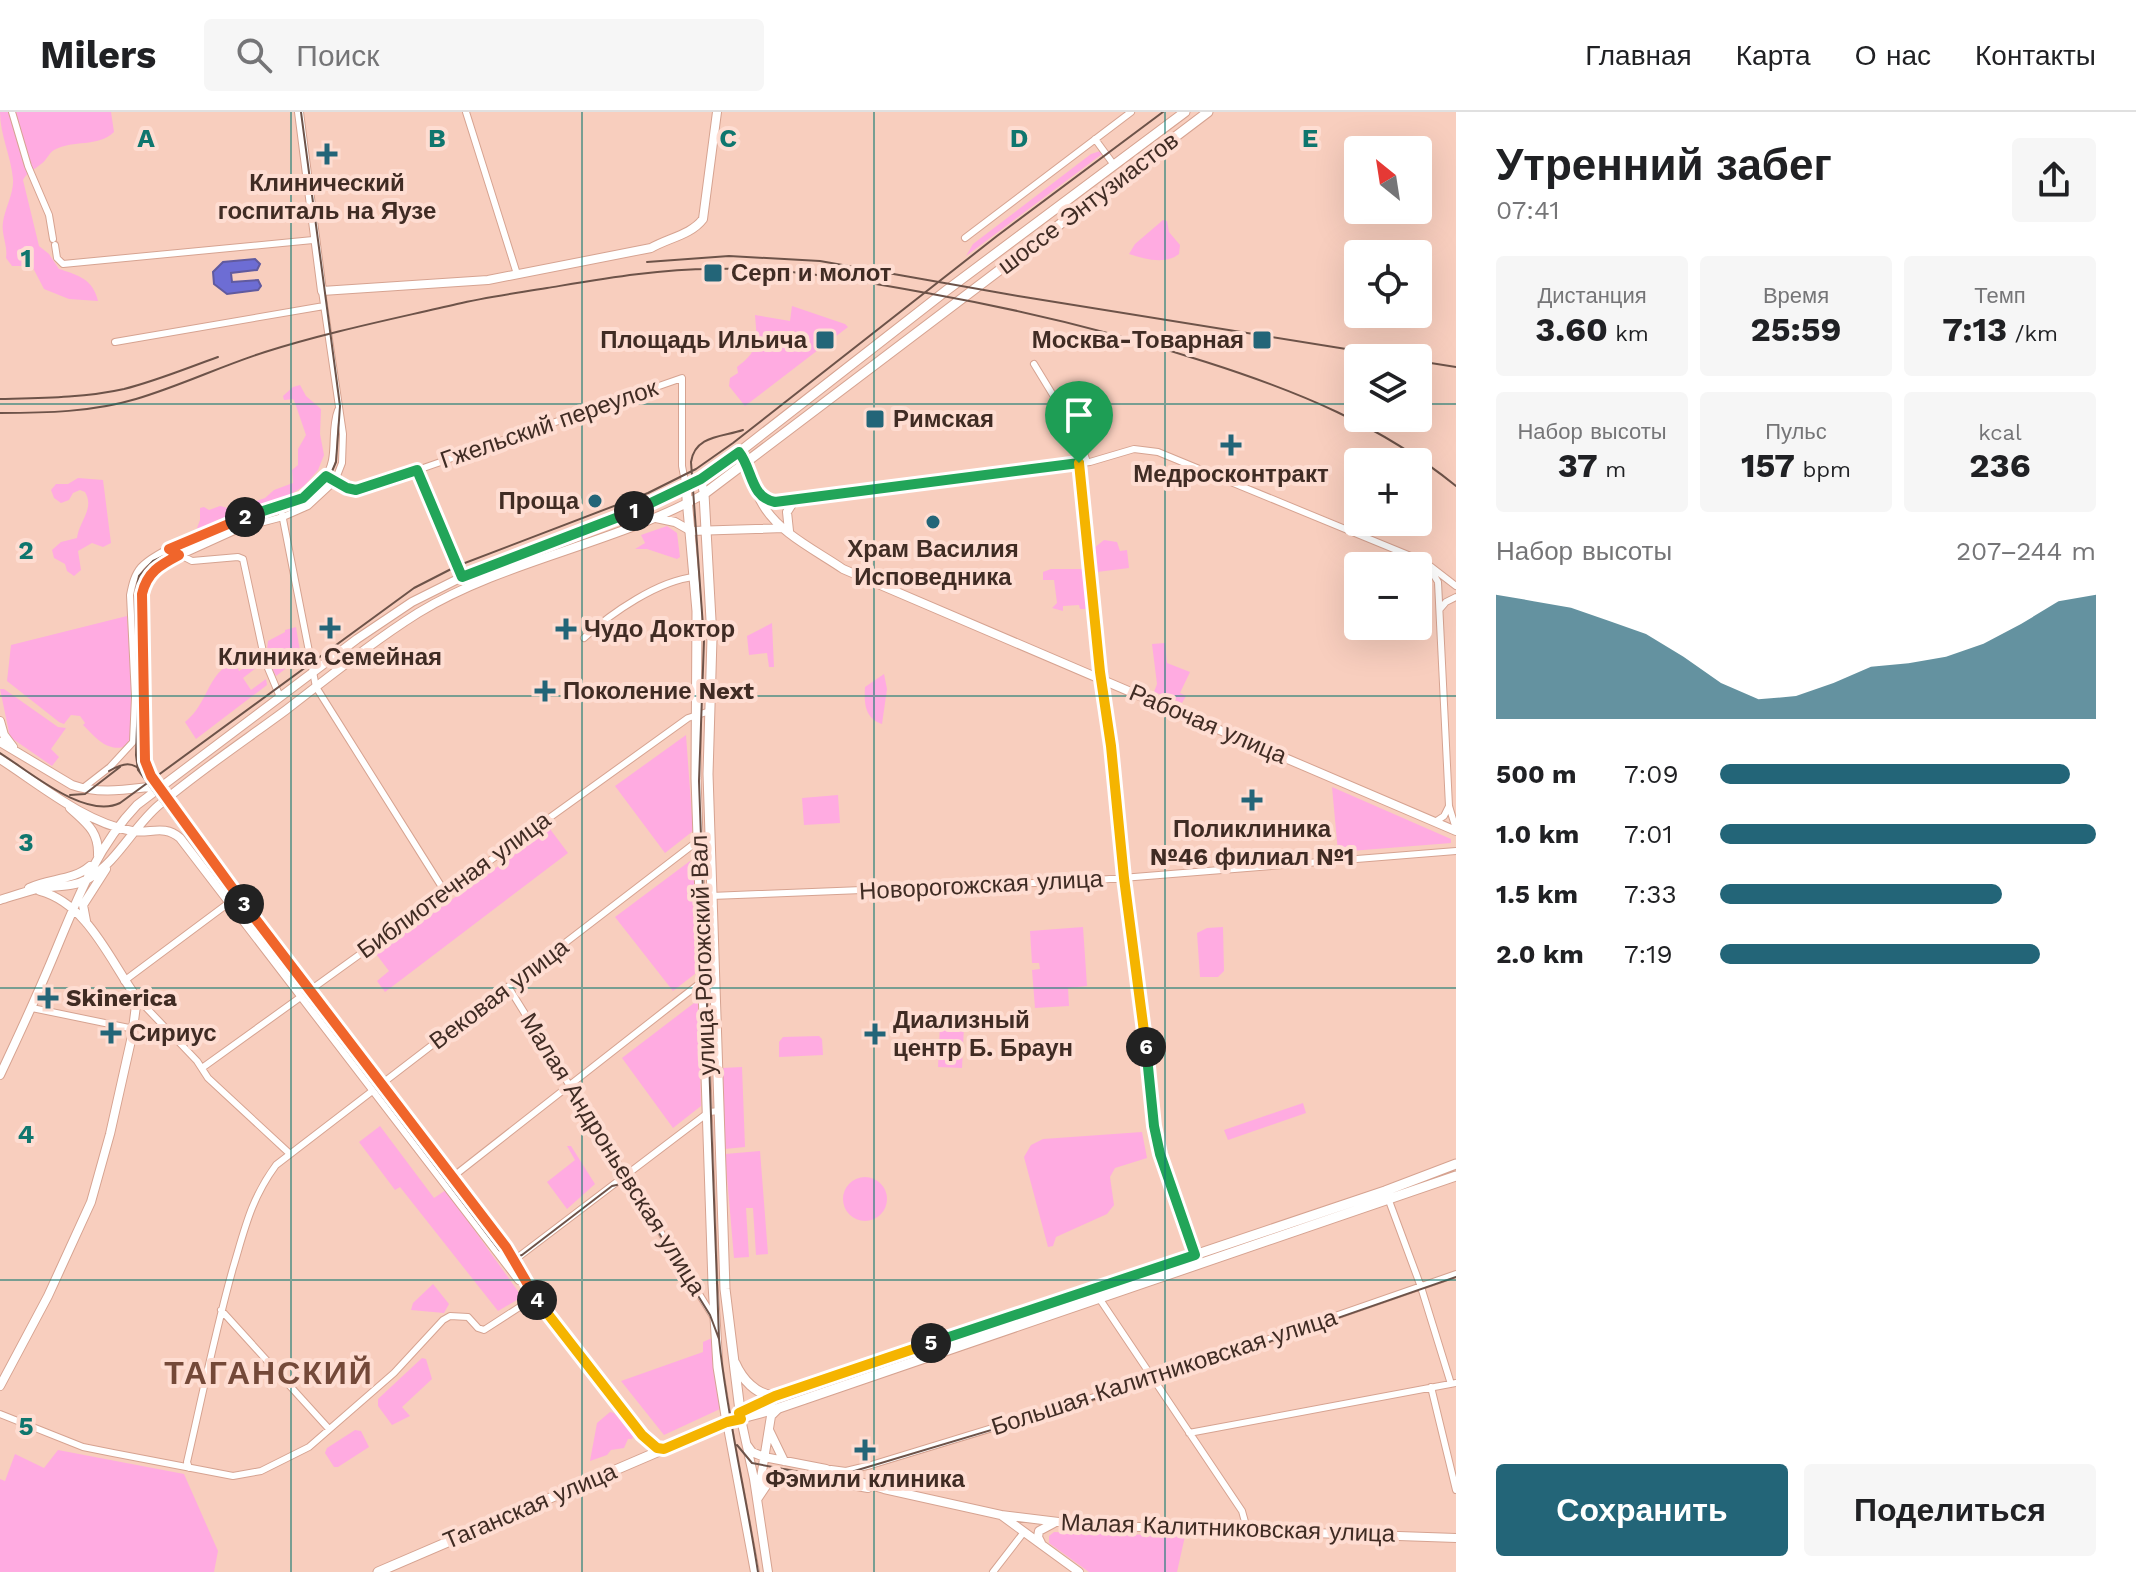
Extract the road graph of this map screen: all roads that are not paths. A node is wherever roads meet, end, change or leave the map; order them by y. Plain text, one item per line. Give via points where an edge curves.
1 (12, 112) edge
2 (299, 112) edge
3 (466, 112) edge
4 (717, 112) edge
5 (1115, 112) edge
6 (1131, 112) edge
7 (1185, 112) edge
8 (1208, 112) edge
9 (1121, 120) junction
10 (1095, 139) junction
11 (1114, 165) junction
12 (965, 238) dead end
13 (313, 240) junction
14 (517, 274) junction
15 (322, 291) junction
16 (324, 306) junction
17 (115, 342) dead end
18 (1034, 364) dead end
19 (339, 406) junction
20 (739, 452) junction
21 (1087, 462) junction
22 (747, 463) junction
23 (1079, 463) junction
24 (417, 470) junction
25 (326, 476) junction
26 (701, 479) junction
27 (686, 487) junction
28 (756, 491) junction
29 (704, 494) junction
30 (783, 501) junction
31 (794, 501) junction
32 (689, 503) junction
33 (281, 507) junction
34 (283, 517) junction
35 (655, 518) junction
36 (772, 518) junction
37 (757, 527) junction
38 (707, 529) junction
39 (787, 530) junction
40 (691, 531) junction
41 (169, 549) junction
42 (1398, 552) edge
43 (179, 555) junction
44 (1432, 568) edge
45 (1432, 572) edge
46 (462, 577) junction
47 (695, 577) junction
48 (1456, 586) edge
49 (423, 596) junction
50 (1456, 597) edge
51 (430, 606) junction
52 (1440, 609) junction
53 (584, 638) dead end
54 (314, 672) junction
55 (336, 672) junction
56 (1101, 679) junction
57 (316, 687) junction
58 (280, 697) junction
59 (710, 711) junction
60 (696, 715) junction
61 (0, 721) edge
62 (0, 742) edge
63 (16, 751) junction
64 (0, 759) edge
65 (179, 772) junction
66 (188, 783) junction
67 (159, 786) junction
68 (81, 788) junction
69 (167, 799) junction
70 (64, 802) junction
71 (1449, 806) junction
72 (1435, 822) junction
73 (117, 826) junction
74 (1456, 830) edge
75 (134, 832) junction
76 (710, 836) junction
77 (699, 840) junction
78 (1455, 850) edge
79 (97, 857) junction
80 (112, 860) junction
81 (1124, 878) junction
82 (84, 881) junction
83 (701, 886) junction
84 (37, 890) junction
85 (445, 892) junction
86 (12, 896) junction
87 (238, 896) junction
88 (711, 896) junction
89 (0, 900) edge
90 (229, 903) junction
91 (73, 909) junction
92 (86, 921) junction
93 (709, 979) junction
94 (124, 981) junction
95 (509, 988) junction
96 (310, 989) junction
97 (300, 996) junction
98 (137, 998) junction
99 (32, 1008) junction
100 (134, 1029) junction
101 (202, 1068) junction
102 (0, 1075) edge
103 (381, 1083) junction
104 (569, 1084) junction
105 (372, 1090) junction
106 (714, 1112) junction
107 (289, 1153) junction
108 (1456, 1164) edge
109 (626, 1175) junction
110 (1456, 1176) edge
111 (452, 1178) junction
112 (444, 1184) junction
113 (1387, 1195) junction
114 (1195, 1255) junction
115 (513, 1261) junction
116 (1456, 1274) edge
117 (1421, 1287) junction
118 (533, 1295) junction
119 (1099, 1298) junction
120 (221, 1310) junction
121 (716, 1321) junction
122 (731, 1352) junction
123 (1153, 1379) junction
124 (1454, 1383) edge
125 (0, 1386) edge
126 (1431, 1387) junction
127 (775, 1396) junction
128 (779, 1408) junction
129 (0, 1414) edge
130 (740, 1416) junction
131 (727, 1422) junction
132 (329, 1429) junction
133 (769, 1430) junction
134 (1189, 1433) junction
135 (747, 1445) junction
136 (664, 1449) junction
137 (764, 1457) junction
138 (784, 1461) junction
139 (868, 1467) junction
140 (189, 1468) junction
141 (851, 1478) junction
142 (866, 1484) junction
143 (884, 1489) junction
144 (1456, 1490) edge
145 (758, 1502) junction
146 (1001, 1515) junction
147 (1032, 1519) junction
148 (1058, 1522) junction
149 (1247, 1529) junction
150 (1024, 1532) junction
151 (1456, 1538) edge
152 (1042, 1545) junction
153 (378, 1572) edge
154 (755, 1572) edge
155 (768, 1572) edge
156 (993, 1572) edge
157 (1079, 1572) edge

1 - 13 street via 63,264
2 - 13 street
3 - 14 street
4 - 14 street via 703,219 697,227 651,248
5 - 9 street
6 - 9 street
7 - 11 main road, шоссе Энтузиастов
8 - 22 main road, шоссе Энтузиастов
9 - 10 street
10 - 11 street
10 - 12 street
11 - 20 main road, шоссе Энтузиастов
13 - 15 street
14 - 15 street
15 - 16 street
16 - 17 street
16 - 19 street
18 - 21 street via 1078,436
19 - 25 street
19 - 34 street via 344,449 335,481 308,506
20 - 22 street, Рабочая улица
20 - 26 main road, шоссе Энтузиастов
21 - 23 street
21 - 42 street via 1134,449 1158,452
22 - 28 street, Рабочая улица
22 - 29 main road, шоссе Энтузиастов
23 - 31 street
23 - 56 street
24 - 25 street, Гжельский переулок via 356,490
24 - 27 street, Гжельский переулок via 682,378
24 - 46 street
25 - 33 street via 303,498
26 - 27 main road, шоссе Энтузиастов
26 - 29 street, улица Рогожский Вал
27 - 32 main road, улица Рогожский Вал
27 - 46 street
28 - 30 street via 769,501
28 - 36 street, Рабочая улица
29 - 32 street
29 - 38 main road, улица Рогожский Вал
30 - 31 street
30 - 36 street via 773,507
31 - 36 street
31 - 39 street via 787,512
32 - 35 street
32 - 40 main road, улица Рогожский Вал
33 - 34 street
33 - 41 street
34 - 43 street via 241,528
34 - 54 street
35 - 40 street
35 - 51 street
36 - 37 street
36 - 39 street, Рабочая улица
37 - 38 street
37 - 39 street
38 - 40 street
38 - 59 main road, улица Рогожский Вал
39 - 56 street, Рабочая улица via 843,569
40 - 47 main road, улица Рогожский Вал
41 - 43 street
41 - 68 street via 145,563 131,588 132,745
43 - 58 street via 192,561 243,559 265,661
43 - 67 street via 154,569 142,594 143,740 145,761
44 - 48 street
45 - 52 street
46 - 49 street
47 - 53 street via 672,580
47 - 60 main road, улица Рогожский Вал
49 - 51 street via 432,597
49 - 54 street
50 - 52 street
51 - 55 street
52 - 71 street
54 - 55 street via 322,678
54 - 57 street
54 - 58 street
55 - 57 street
56 - 72 street, Рабочая улица
56 - 81 street
57 - 66 street
57 - 85 street
58 - 65 street
59 - 60 street, Библиотечная улица
59 - 76 main road, улица Рогожский Вал
60 - 77 main road, улица Рогожский Вал
60 - 85 street, Библиотечная улица
61 - 63 street
62 - 63 street
63 - 68 street
64 - 70 street
65 - 66 street via 179,781
65 - 67 street
66 - 69 street
67 - 68 street via 101,792
67 - 69 street
67 - 73 street
69 - 75 street
69 - 87 street
70 - 73 street
70 - 79 street via 93,829
71 - 72 street
71 - 74 street
72 - 74 street, Рабочая улица
73 - 75 street
73 - 79 street
75 - 80 street
75 - 90 street via 162,829 175,834
76 - 77 street, Вековая улица
76 - 88 main road, улица Рогожский Вал
77 - 83 main road, улица Рогожский Вал
77 - 95 street, Вековая улица
78 - 81 street, Новорогожская улица
79 - 82 street
79 - 86 street via 78,875 48,880
80 - 82 street
80 - 92 street via 84,903
81 - 88 street, Новорогожская улица
81 - 114 street via 1154,1126
82 - 84 street
82 - 91 street
83 - 88 street
83 - 93 main road, улица Рогожский Вал
84 - 86 street
84 - 91 street
85 - 96 street, Библиотечная улица
86 - 89 street
87 - 90 street
87 - 96 street
88 - 93 main road, улица Рогожский Вал
90 - 94 street
90 - 97 street
91 - 92 street
91 - 99 street
92 - 94 street
93 - 104 street
93 - 106 main road, улица Рогожский Вал
94 - 98 street
95 - 103 street, Вековая улица
95 - 104 street, Малая Андроньевская улица
96 - 97 street, Библиотечная улица
96 - 103 street
97 - 101 street, Библиотечная улица
97 - 105 street
98 - 100 street
98 - 101 street
99 - 100 street
99 - 102 street
100 - 125 street via 91,1202
101 - 107 street
103 - 105 street, Вековая улица
103 - 111 street
104 - 109 street, Малая Андроньевская улица
104 - 111 street
105 - 107 street, Вековая улица
105 - 112 street
106 - 109 street
106 - 121 main road, улица Рогожский Вал
106 - 122 main road, улица Рогожский Вал
107 - 120 street, Вековая улица via 253,1202
108 - 113 main road
109 - 115 street
109 - 121 street, Малая Андроньевская улица
110 - 113 main road
111 - 112 street
111 - 115 street
112 - 118 street
113 - 114 main road
113 - 117 street
113 - 119 main road, Таганская улица
114 - 127 main road
115 - 118 street
116 - 117 street, Большая Калитниковская улица
117 - 123 street, Большая Калитниковская улица
117 - 124 street
118 - 132 street via 484,1330 468,1317 443,1320 394,1373
118 - 136 street via 642,1435
119 - 123 street
119 - 128 main road, Таганская улица
120 - 132 street
120 - 140 street, Вековая улица
121 - 131 main road, улица Рогожский Вал
122 - 127 main road via 750,1384
122 - 130 main road, улица Рогожский Вал
123 - 134 street
123 - 139 street, Большая Калитниковская улица
124 - 126 street
126 - 134 street
126 - 144 street
127 - 130 street
128 - 130 main road, Таганская улица
128 - 133 street
129 - 140 street via 83,1447
130 - 131 main road, Таганская улица
130 - 135 street
131 - 136 main road, Таганская улица
131 - 154 street
132 - 140 street via 309,1447 261,1471 233,1476
133 - 137 street
133 - 138 street
134 - 149 street via 1242,1511
135 - 137 street
135 - 145 street
136 - 153 main road, Таганская улица
137 - 138 street
137 - 145 street
138 - 141 street
139 - 141 street, Большая Калитниковская улица
139 - 142 street via 862,1478
141 - 142 street
141 - 143 street
141 - 145 street via 831,1483 782,1474 766,1485
142 - 143 street
143 - 146 street, Малая Калитниковская улица
145 - 155 street
146 - 147 street, Малая Калитниковская улица
146 - 150 street
147 - 148 street, Малая Калитниковская улица
147 - 150 street
148 - 149 street, Малая Калитниковская улица
148 - 152 street via 1039,1531
149 - 151 street, Малая Калитниковская улица
150 - 152 street
150 - 156 street
152 - 157 street

